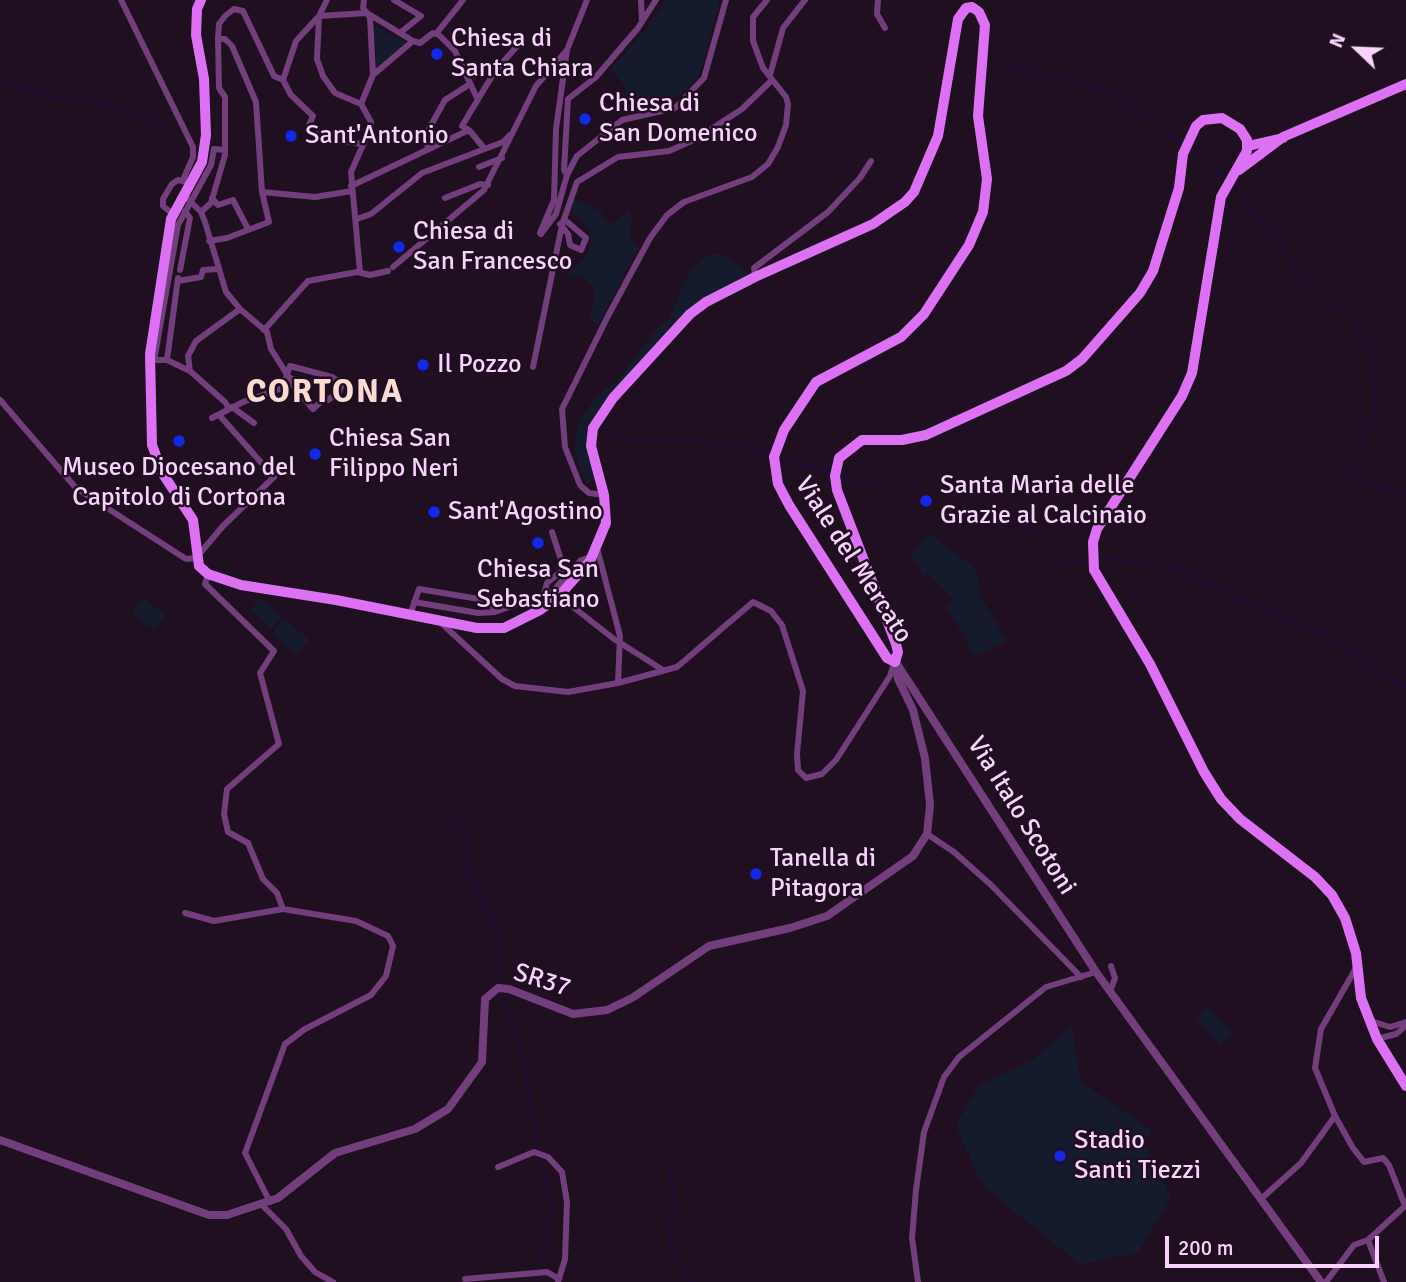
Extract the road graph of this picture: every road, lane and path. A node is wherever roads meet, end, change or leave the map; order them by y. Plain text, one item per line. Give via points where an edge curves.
1 (121, 0) edge
2 (201, 0) edge
3 (327, 0) edge
4 (365, 0) edge
5 (394, 0) edge
6 (463, 0) edge
7 (587, 0) edge
8 (641, 0) edge
9 (656, 0) edge
10 (726, 0) edge
11 (767, 0) edge
12 (805, 0) edge
13 (878, 0) edge
14 (367, 13) junction
15 (319, 16) junction
16 (642, 22) junction
17 (886, 29) dead end
18 (401, 32) junction
19 (437, 33) junction
20 (218, 39) junction
21 (413, 41) junction
22 (519, 44) dead end
23 (567, 50) junction
24 (373, 75) junction
25 (771, 78) junction
26 (283, 80) junction
27 (470, 84) junction
28 (1406, 84) edge
29 (477, 99) junction
30 (361, 104) junction
31 (1240, 129) junction
32 (469, 130) junction
33 (512, 133) junction
34 (1277, 140) junction
35 (361, 144) junction
36 (1248, 146) junction
37 (483, 147) junction
38 (429, 149) junction
39 (225, 150) junction
40 (502, 158) junction
41 (871, 161) dead end
42 (479, 167) dead end
43 (567, 175) junction
44 (1232, 175) junction
45 (187, 182) junction
46 (488, 185) junction
47 (351, 188) junction
48 (262, 192) junction
49 (212, 198) junction
50 (445, 198) dead end
51 (188, 199) junction
52 (186, 211) junction
53 (201, 212) junction
54 (174, 215) junction
55 (554, 216) junction
56 (357, 219) junction
57 (205, 222) junction
58 (563, 223) junction
59 (190, 225) junction
60 (248, 229) junction
61 (209, 241) junction
62 (217, 269) junction
63 (180, 270) dead end
64 (360, 272) junction
65 (755, 277) junction
66 (240, 310) junction
67 (264, 330) junction
68 (167, 360) junction
69 (533, 367) dead end
70 (190, 371) junction
71 (288, 376) junction
72 (295, 387) junction
73 (0, 400) edge
74 (230, 408) junction
75 (220, 416) junction
76 (212, 418) dead end
77 (254, 423) dead end
78 (604, 495) junction
79 (552, 532) dead end
80 (595, 552) junction
81 (196, 558) junction
82 (208, 574) junction
83 (544, 594) junction
84 (559, 596) junction
85 (414, 602) junction
86 (495, 612) junction
87 (410, 615) junction
88 (439, 620) junction
89 (621, 643) junction
90 (895, 662) junction
91 (664, 671) junction
92 (618, 683) junction
93 (927, 834) junction
94 (283, 909) junction
95 (185, 913) dead end
96 (1111, 966) dead end
97 (1357, 966) junction
98 (1096, 972) junction
99 (1082, 977) junction
100 (1110, 992) junction
101 (1370, 1021) junction
102 (1406, 1024) edge
103 (1377, 1039) junction
104 (1406, 1086) edge
105 (1335, 1116) junction
106 (0, 1140) edge
107 (498, 1167) dead end
108 (1261, 1199) junction
109 (266, 1203) junction
110 (1405, 1207) edge
111 (1368, 1240) junction
112 (465, 1279) dead end
113 (558, 1281) edge
114 (333, 1282) edge
115 (918, 1282) edge
116 (1324, 1282) edge
117 (1384, 1282) edge

1 - 45 street via 193,147
2 - 45 main road via 196,35 205,89 206,135 202,162
3 - 15 street
4 - 14 street
5 - 18 street via 421,16
6 - 19 street
7 - 23 street
8 - 16 street
9 - 16 street
10 - 43 street via 704,78 690,96 675,108 622,120 577,156
11 - 25 street via 753,17 752,34
12 - 25 street via 783,28
13 - 17 street via 877,14
14 - 15 street
14 - 18 street
14 - 24 street
15 - 26 street via 296,41
15 - 30 street via 317,59 323,76 335,93
16 - 43 street via 596,77 568,99
18 - 21 street
19 - 21 street via 420,43
19 - 27 street via 455,51
20 - 26 street via 225,16 234,9 243,11 274,76
20 - 39 street
20 - 48 street via 232,46 256,103
21 - 24 street
22 - 29 street
23 - 33 street via 536,86
23 - 55 street via 556,129 554,200 541,234
24 - 30 street
25 - 58 street via 742,109 696,138 669,151 618,157 605,163 573,187
25 - 78 street via 788,104 774,156 752,177 684,202 667,215 650,238 562,409 565,447 580,485 589,493
26 - 35 street via 313,116 309,125 320,137
27 - 29 street
27 - 38 street via 445,100 424,138
28 - 34 main road
29 - 32 street via 461,126
30 - 35 street via 370,122
31 - 34 main road
31 - 36 main road
31 - 90 main road, Viale del Mercato via 1222,118 1203,120 1196,126 1183,154 1179,188 1153,271 1140,293 1082,359 1066,371 926,435 862,440 839,458 837,490 895,643
32 - 37 street
32 - 38 street
33 - 37 street via 503,142
33 - 40 street
34 - 36 main road
34 - 44 main road
35 - 47 street via 352,163
36 - 44 main road
37 - 56 street via 422,173
38 - 47 street
39 - 49 street
39 - 51 street via 214,149 211,164
40 - 42 street
40 - 46 street
41 - 65 street via 828,212 754,268
43 - 55 street
44 - 97 main road via 1218,212 1192,373 1097,529 1094,570 1221,799 1332,895 1345,918
45 - 51 main road
45 - 54 street via 172,184 163,199 163,206
46 - 50 street
46 - 64 street via 391,269 370,275
47 - 48 street via 315,197
47 - 56 street
48 - 60 street via 269,222
49 - 53 street
49 - 60 street via 218,205 233,200
51 - 52 street
51 - 53 street
51 - 54 main road
52 - 59 street
52 - 68 street via 178,225 155,355 155,360
53 - 57 street
54 - 81 main road via 150,354 152,445 163,474 192,520
55 - 58 street
56 - 64 street
57 - 59 street
57 - 61 street
58 - 58 street via 570,245 581,250 586,238
58 - 69 street
59 - 63 street
60 - 61 street
61 - 62 street
62 - 66 street
62 - 68 street via 178,280
64 - 67 street via 308,281
65 - 78 main road, Viale del Mercato via 690,314 600,415 591,446
65 - 90 main road, Viale del Mercato via 852,235 905,202 921,179 938,136 958,19 966,8 979,12 985,25 978,116 987,189 969,245 924,314 901,337 816,382 788,421 774,457 778,484 789,505 887,659
66 - 67 street
66 - 70 street via 196,341 188,356
67 - 71 street
68 - 70 street
70 - 74 street
71 - 72 street via 297,383
71 - 72 street via 290,366 342,384 313,409
72 - 74 street
73 - 81 street via 76,488 186,559
74 - 75 street
74 - 77 street
75 - 76 street
75 - 81 street via 274,477
78 - 80 main road, Viale del Mercato via 606,523
79 - 83 street via 564,569 547,583
80 - 83 street
80 - 84 main road, Viale del Mercato
80 - 89 street
81 - 82 main road
82 - 87 main road, Viale del Mercato via 241,585
82 - 94 street via 205,584 274,651 260,673 279,744 227,789 224,814 228,832 248,843 263,879 277,893
83 - 86 street
84 - 88 main road, Viale del Mercato via 504,628
84 - 89 street
85 - 86 street
85 - 86 street via 419,589 432,589 491,601
85 - 87 street
87 - 88 main road, Viale del Mercato
88 - 92 street via 515,686 568,692
89 - 91 street
89 - 92 street
90 - 91 street via 836,760 810,779 798,770 803,691 782,625 771,611 753,602 688,659
90 - 93 street via 925,758 930,805
90 - 98 street, Via Italo Scotoni
91 - 92 street
93 - 99 street via 991,885
93 - 109 street, SR37 via 913,856 827,916 709,946 607,1010 573,1014 509,989 496,989 485,999 483,1009 482,1062 447,1109 415,1129 335,1153
94 - 95 street via 214,921
94 - 109 street via 356,920 388,936 393,947 386,976 371,995 285,1044 245,1153
96 - 100 street via 1115,978
97 - 101 main road
97 - 105 street via 1321,1029 1315,1068
98 - 99 street
98 - 100 street, Via Italo Scotoni
99 - 115 street via 1046,987 959,1056 944,1077 924,1132 916,1190 912,1238
100 - 108 street, Via Italo Scotoni
101 - 102 street via 1390,1027
101 - 103 main road
102 - 103 street via 1396,1034
103 - 104 main road
105 - 108 street via 1301,1163
105 - 110 street via 1364,1161 1383,1158 1389,1165
106 - 109 street, SR37 via 209,1215
107 - 113 street via 534,1152 548,1157 562,1172 567,1202 565,1259
108 - 116 street, Via Italo Scotoni
109 - 114 street via 301,1256 315,1272
110 - 111 street
111 - 116 street via 1354,1245
111 - 117 street
112 - 113 street via 547,1272

